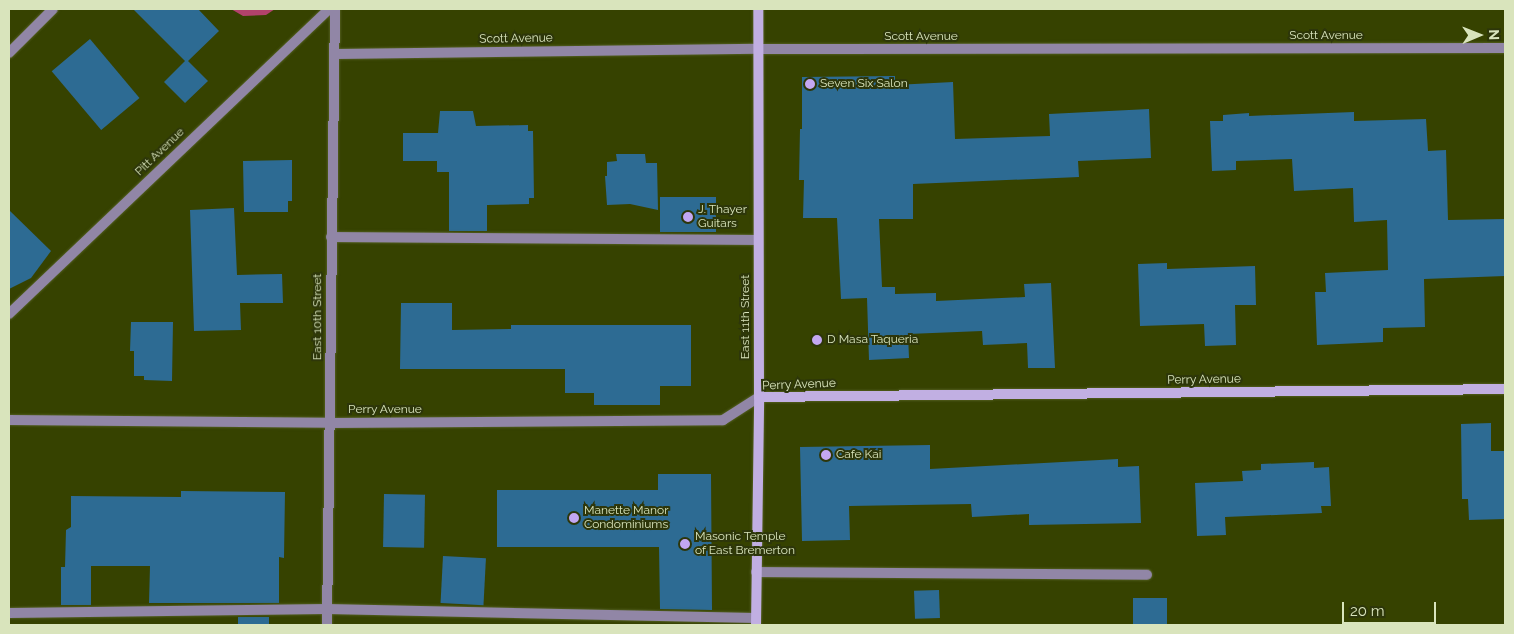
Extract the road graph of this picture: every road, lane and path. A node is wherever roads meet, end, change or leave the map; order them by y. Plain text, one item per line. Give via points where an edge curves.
1 (52, 9) edge
2 (329, 9) edge
3 (335, 9) edge
4 (758, 9) edge
5 (1505, 48) edge
6 (758, 49) junction
7 (9, 53) edge
8 (336, 54) junction
9 (331, 236) junction
10 (758, 240) junction
11 (9, 314) edge
12 (1505, 389) edge
13 (759, 397) junction
14 (9, 420) edge
15 (330, 423) junction
16 (756, 572) junction
17 (1146, 575) dead end
18 (327, 609) junction
19 (9, 613) edge
20 (756, 622) edge
21 (327, 625) edge

1 - 7 street
2 - 11 street, Pitt Avenue
3 - 8 street, East 10th Street
4 - 6 main road, East 11th Street
5 - 6 street, Scott Avenue
6 - 8 street, Scott Avenue
6 - 10 main road, East 11th Street
8 - 9 street, East 10th Street
9 - 10 street
9 - 15 street, East 10th Street
10 - 13 main road, East 11th Street
12 - 13 main road, Perry Avenue
13 - 15 street, Perry Avenue via 723,420
13 - 16 main road, East 11th Street
14 - 15 street, Perry Avenue
15 - 18 street, East 10th Street
16 - 17 street
16 - 20 main road, East 11th Street
18 - 19 street
18 - 20 street
18 - 21 street, East 10th Street

